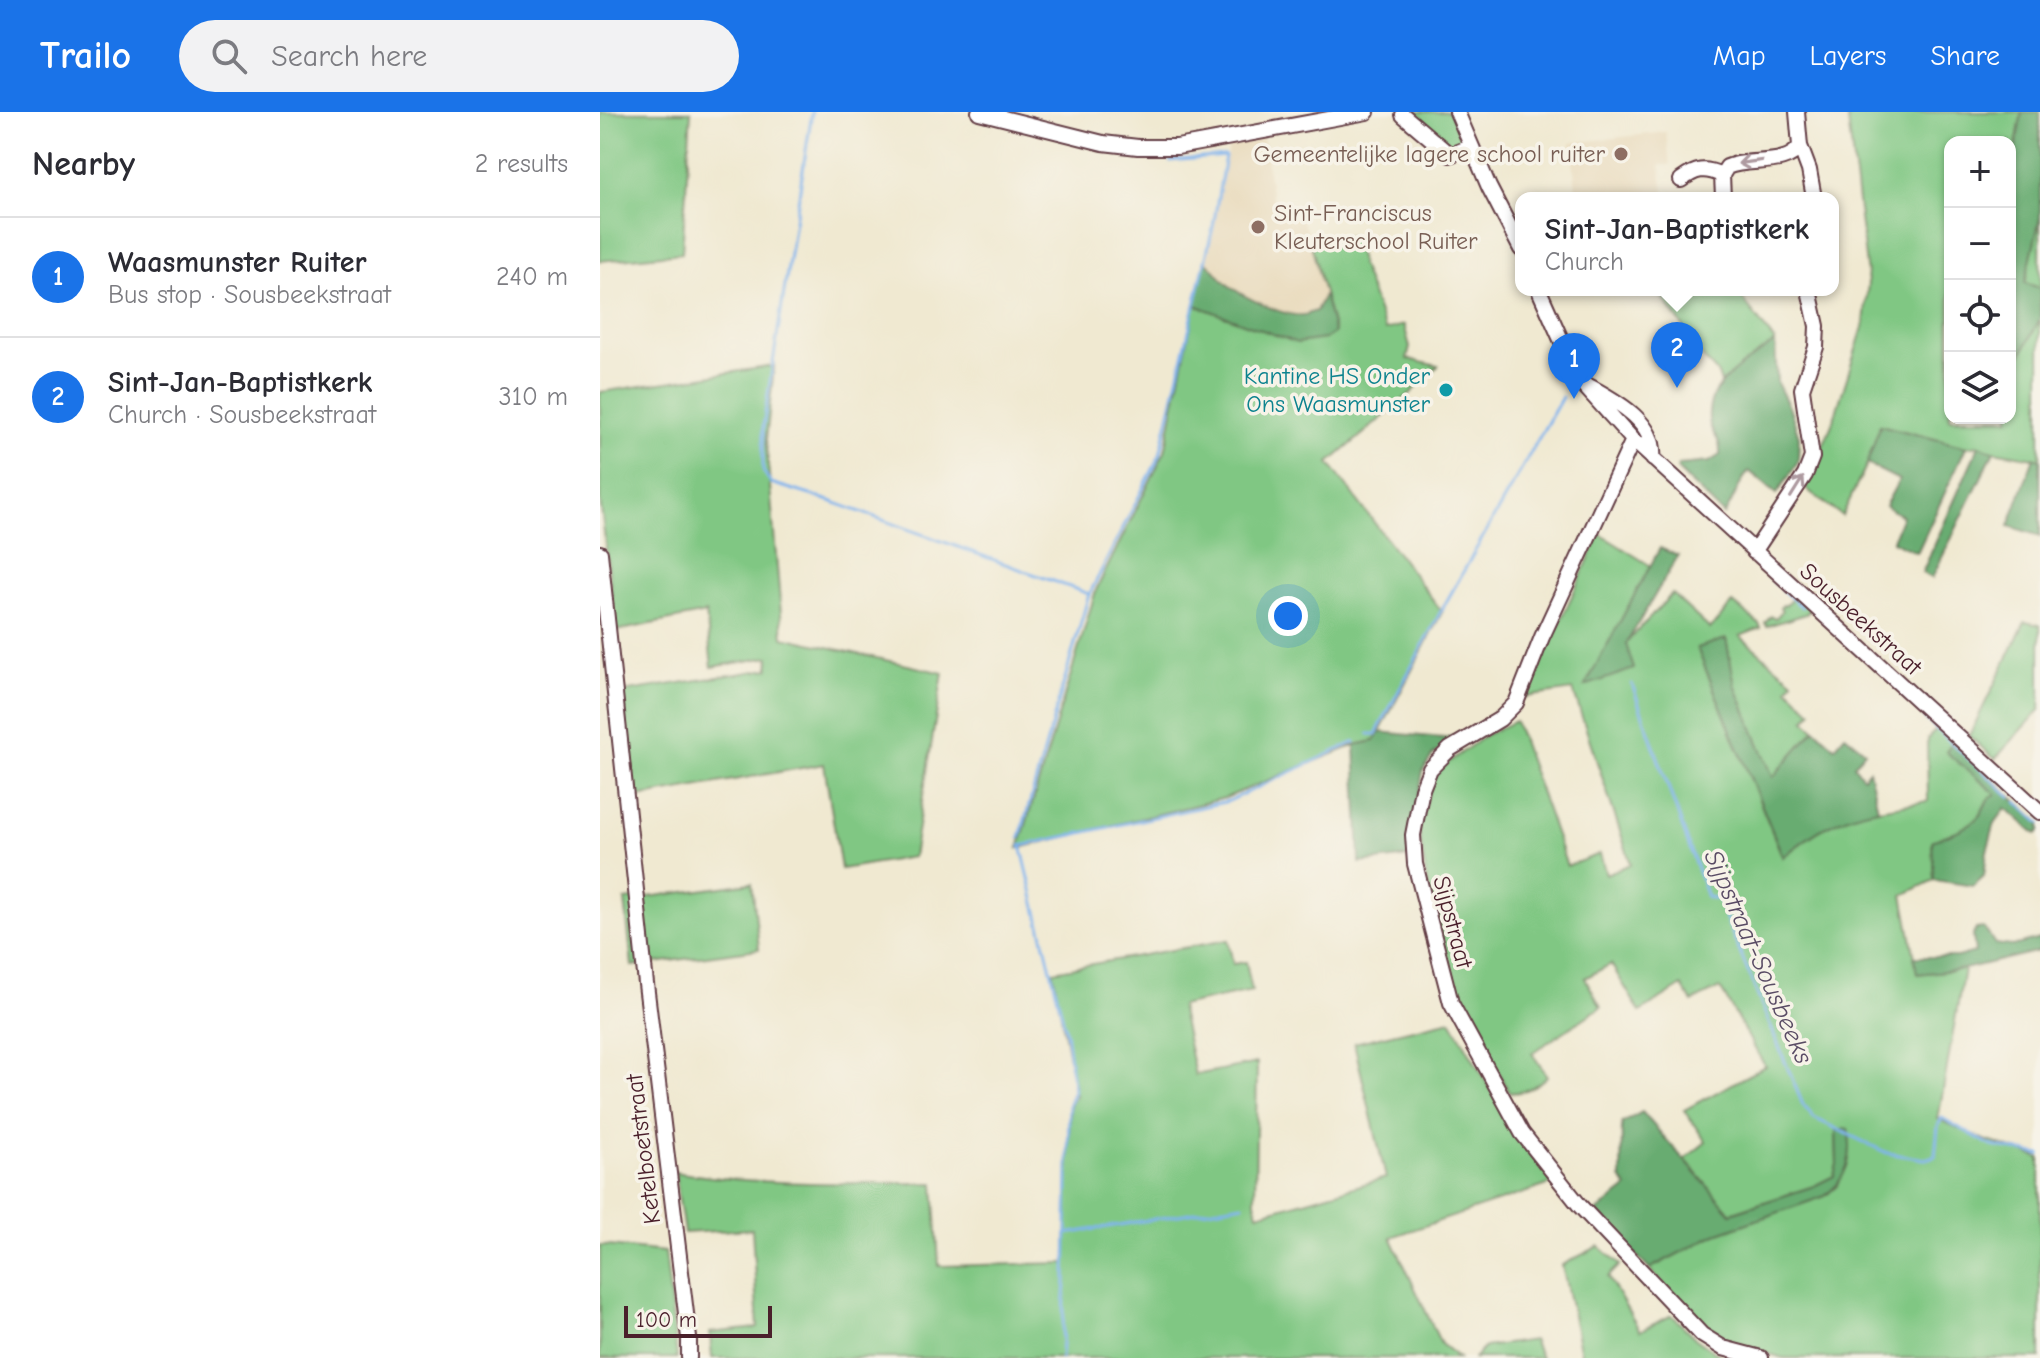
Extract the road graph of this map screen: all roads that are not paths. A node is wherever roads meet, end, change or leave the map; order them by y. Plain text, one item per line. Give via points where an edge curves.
1 (979, 112) edge
2 (1367, 112) edge
3 (1457, 112) edge
4 (1797, 112) edge
5 (1403, 115) dead end
6 (1800, 146) junction
7 (1470, 147) junction
8 (1722, 175) junction
9 (1681, 180) dead end
10 (1723, 192) edge
11 (1813, 192) edge
12 (1515, 237) edge
13 (1542, 296) edge
14 (1810, 296) edge
15 (1579, 380) junction
16 (1633, 440) junction
17 (1653, 459) junction
18 (1754, 552) junction
19 (600, 553) edge
20 (2040, 812) edge
21 (689, 1358) edge
22 (1761, 1358) edge

1 - 2 street via 1103,143 1177,147
3 - 7 street
4 - 6 street
5 - 7 street via 1450,155
6 -> 8 street via 1786,157 1733,164
6 - 11 street
7 - 12 street
8 - 9 street via 1696,169
8 - 10 street
13 - 15 street, Sousbeekstraat
18 -> 14 street via 1812,457 1802,389 1816,347
15 - 16 street, Sousbeekstraat
15 - 17 street, Sousbeekstraat via 1627,407 1655,448
16 - 17 street, Sousbeekstraat
16 - 22 street, Sijpstraat via 1516,703 1430,769 1415,823 1415,864 1451,1003 1522,1133 1580,1206 1702,1335 1723,1348
17 - 18 street, Sousbeekstraat
18 - 20 street, Sousbeekstraat
19 - 21 street, Ketelboetstraat

